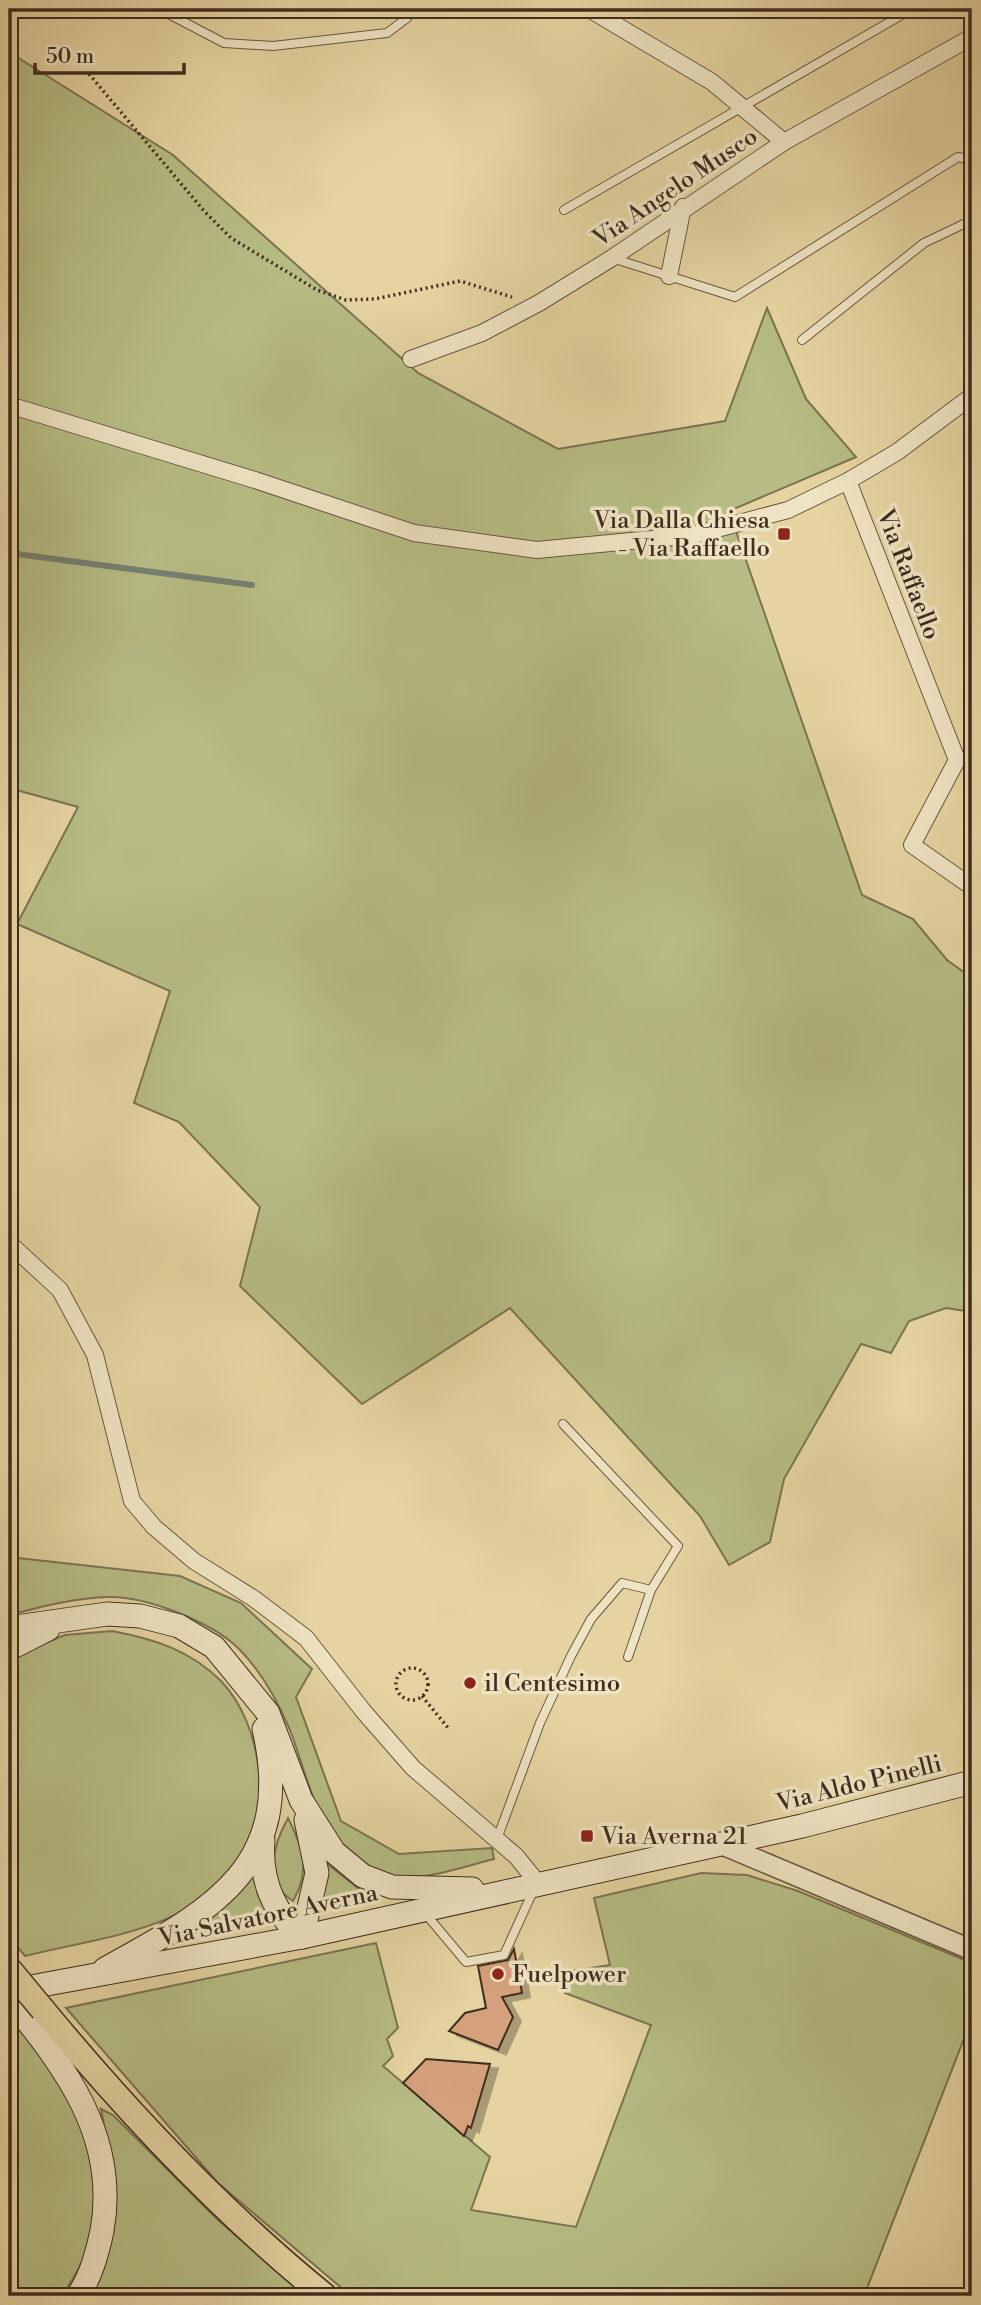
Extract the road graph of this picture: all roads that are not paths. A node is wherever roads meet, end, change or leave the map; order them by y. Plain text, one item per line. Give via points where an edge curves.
1 (159, 9) edge
2 (411, 9) edge
3 (589, 9) edge
4 (912, 9) edge
5 (972, 30) edge
6 (966, 40) edge
7 (739, 106) junction
8 (784, 142) junction
9 (972, 160) edge
10 (683, 207) junction
11 (564, 210) dead end
12 (972, 220) edge
13 (612, 258) junction
14 (669, 276) junction
15 (802, 340) dead end
16 (411, 359) dead end
17 (972, 396) edge
18 (9, 405) edge
19 (848, 481) junction
20 (972, 887) edge
21 (9, 1243) edge
22 (563, 1424) dead end
23 (651, 1590) junction
24 (73, 1618) junction
25 (9, 1628) edge
26 (9, 1649) edge
27 (628, 1657) dead end
28 (257, 1699) junction
29 (972, 1782) edge
30 (301, 1800) junction
31 (265, 1826) junction
32 (497, 1839) junction
33 (718, 1843) junction
34 (537, 1882) junction
35 (505, 1890) junction
36 (422, 1909) junction
37 (302, 1937) junction
38 (972, 1950) edge
39 (90, 1977) junction
40 (10, 1988) edge
41 (34, 2014) junction
42 (78, 2296) edge
43 (325, 2296) edge

1 - 2 lane via 224,43 273,46 387,33 407,18
3 - 7 street via 712,82
4 - 7 lane
5 - 6 street, Via Angelo Musco
6 - 8 street, Via Angelo Musco
7 - 8 street
7 - 11 lane
8 - 10 street, Via Angelo Musco
9 - 14 lane via 958,157 735,297
10 - 13 street, Via Angelo Musco
10 - 14 street
12 - 15 lane via 924,243
13 - 14 lane
13 - 16 street, Via Angelo Musco via 482,332
17 - 19 street via 897,452
18 - 19 street via 414,533 537,550 694,535 788,510
19 - 20 street, Via Raffaello via 957,760 912,845
21 - 32 street via 60,1290 95,1355 132,1501 194,1561 306,1638 414,1768
22 - 23 lane via 678,1546
23 - 27 lane
23 - 32 lane via 622,1583 591,1619 540,1723
24 - 25 main road
24 - 26 main road
24 - 28 main road via 129,1616 179,1626 214,1647
28 - 30 main road via 268,1713
28 - 31 main road via 268,1746 271,1805
29 - 33 main road, Via Aldo Pinelli
30 - 35 main road via 334,1852 363,1876 391,1887
30 - 37 main road via 317,1873
31 - 37 main road via 262,1859 269,1894
31 - 39 main road via 257,1850 236,1881 206,1909
32 - 34 street
33 - 34 main road, Via Salvatore Averna
33 - 38 street
34 - 35 main road, Via Salvatore Averna
34 - 36 lane via 504,1955 466,1962
35 - 36 main road, Via Salvatore Averna
36 - 37 main road, Via Salvatore Averna
37 - 39 main road, Via Salvatore Averna
39 - 40 main road, Via Salvatore Averna
40 - 41 main road, bridge
41 - 42 main road via 84,2105 103,2157 105,2211 98,2252
41 - 43 main road via 213,2197

